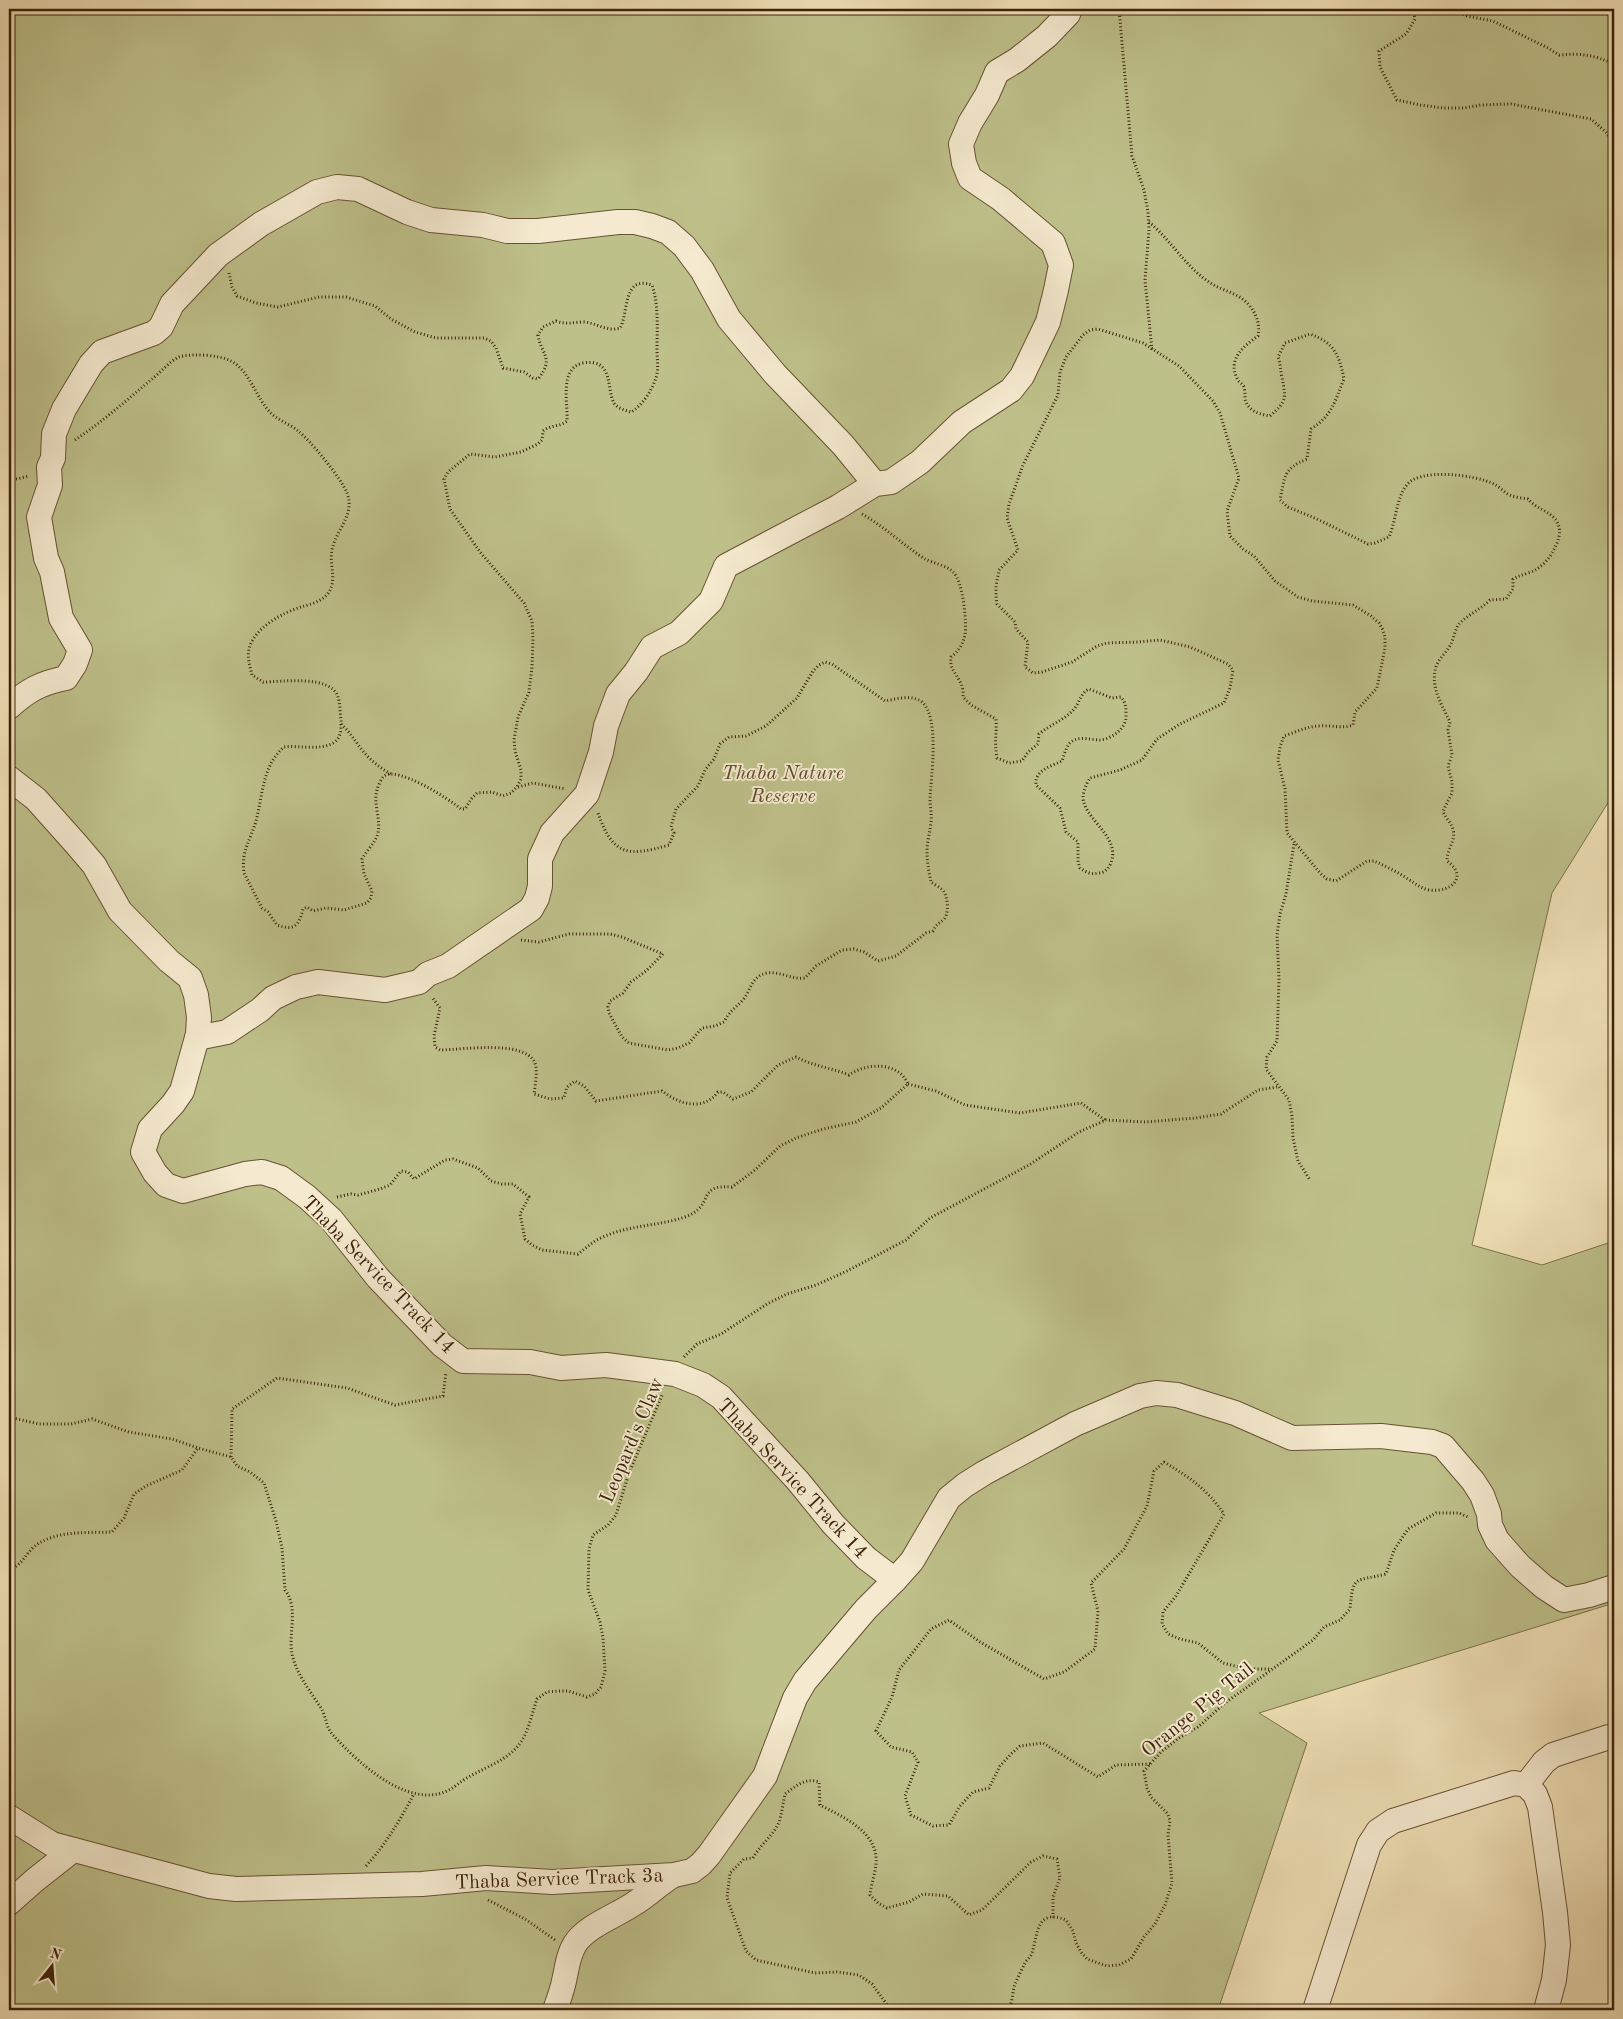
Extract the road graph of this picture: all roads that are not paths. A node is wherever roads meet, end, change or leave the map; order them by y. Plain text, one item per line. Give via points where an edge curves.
1 (1070, 9) edge
2 (874, 484) junction
3 (9, 707) edge
4 (9, 778) edge
5 (196, 1038) junction
6 (895, 1580) junction
7 (1614, 1587) edge
8 (1609, 1737) dead end
9 (1526, 1784) junction
10 (9, 1817) edge
11 (73, 1850) junction
12 (674, 1875) junction
13 (9, 1904) edge
14 (555, 2010) edge
15 (1315, 2010) edge
16 (1546, 2010) edge

1 - 2 street via 1047,36 997,72 961,144 970,178 1002,199 1053,243 1061,265 1048,322 1022,376 1011,390 962,422 920,462 891,482
2 - 3 street via 729,319 702,270 684,246 668,232 635,222 507,231 431,220 358,189 337,187 317,192 228,247 172,304 161,327 154,333 102,352 64,408 54,434 50,485 39,517 61,618 80,650 66,678 44,683 24,693
2 - 5 street via 838,507 726,566 711,601 679,632 652,647 618,694 587,794 552,833 540,859 538,898 531,909 419,982 385,990 318,982 296,987 273,998 227,1032
4 - 5 street, Thaba Service Track 14 via 36,799 77,845 94,866 120,910 190,978 199,1017
5 - 6 street, Thaba Service Track 14 via 182,1091 150,1129 143,1152 154,1173 166,1185 183,1191 226,1177 262,1172 281,1178 331,1219 378,1278 442,1345 463,1360 530,1362 561,1368 606,1365 675,1374 703,1385 721,1397 798,1481 832,1524 866,1558
6 - 7 street, Thaba Service Track 3a via 912,1560 943,1506 965,1485 1076,1424 1123,1402 1156,1393 1177,1395 1235,1413 1292,1438 1381,1436 1442,1446 1482,1495 1497,1540 1544,1587 1564,1600
6 - 12 street, Thaba Service Track 3a via 805,1681 795,1698 765,1776 709,1855 692,1871
8 - 9 street via 1552,1755
9 - 15 street via 1506,1785 1393,1821 1378,1831 1368,1845
9 - 16 street via 1540,1807 1558,1945
10 - 11 street, Thaba Service Track 3a via 52,1844
11 - 12 street, Thaba Service Track 3a via 209,1886 236,1889 422,1884 486,1878 552,1882
11 - 13 street
12 - 14 street via 580,1937 570,1954

